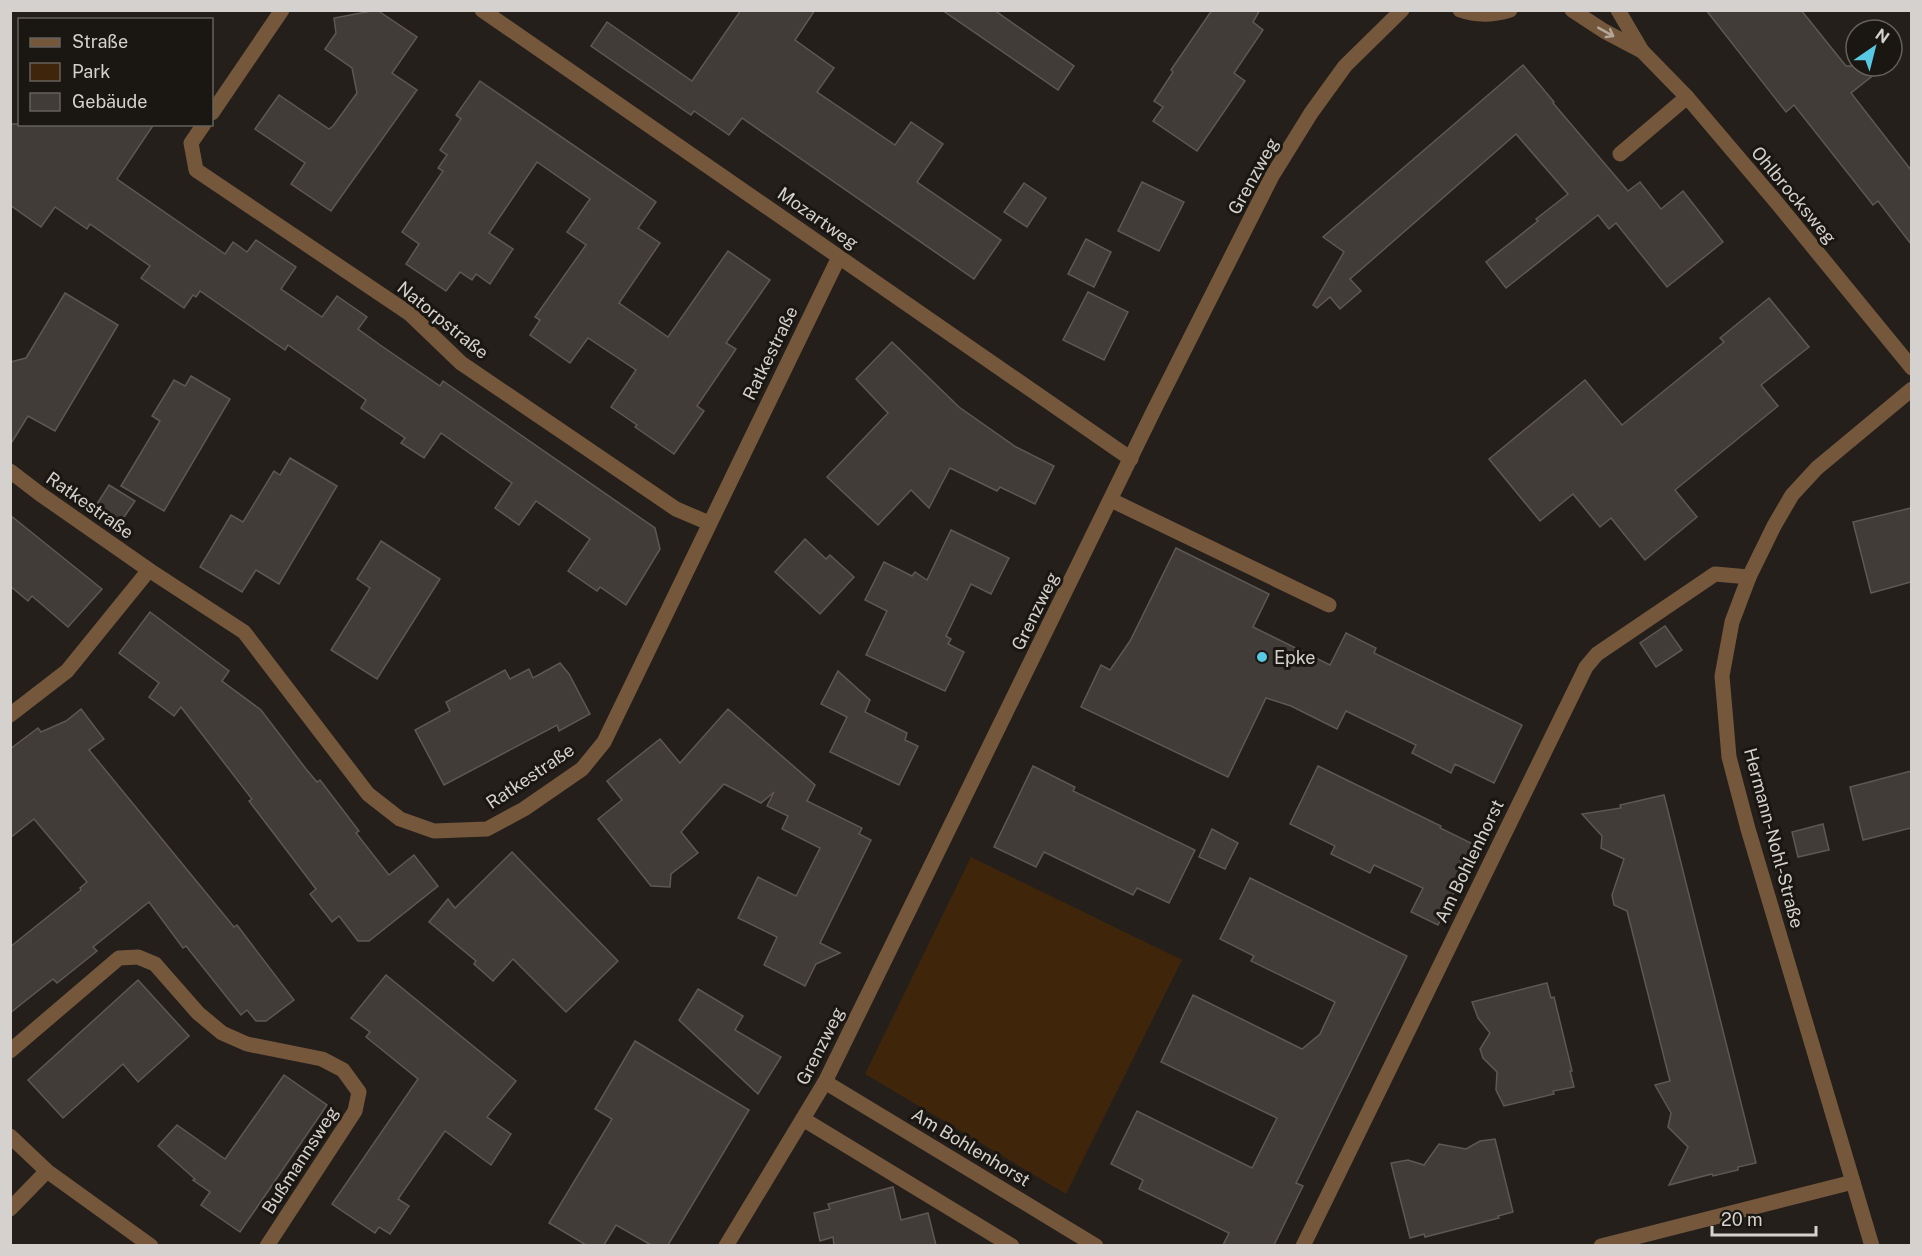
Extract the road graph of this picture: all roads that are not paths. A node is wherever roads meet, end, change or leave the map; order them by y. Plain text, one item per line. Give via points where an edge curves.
1 (282, 10) edge
2 (482, 10) edge
3 (1402, 10) edge
4 (1460, 10) edge
5 (1510, 10) edge
6 (1572, 10) edge
7 (1618, 10) edge
8 (1642, 51) junction
9 (1687, 98) junction
10 (213, 112) edge
11 (203, 126) edge
12 (1620, 154) dead end
13 (839, 256) junction
14 (1911, 368) edge
15 (1911, 389) edge
16 (1131, 459) junction
17 (10, 471) edge
18 (1110, 500) junction
19 (709, 523) junction
20 (148, 570) junction
21 (1749, 577) junction
22 (1329, 605) dead end
23 (10, 714) edge
24 (10, 1051) edge
25 (825, 1082) junction
26 (803, 1119) junction
27 (10, 1136) edge
28 (47, 1171) junction
29 (1853, 1182) junction
30 (10, 1209) edge
31 (151, 1245) edge
32 (267, 1245) edge
33 (726, 1245) edge
34 (1012, 1245) edge
35 (1096, 1245) edge
36 (1303, 1245) edge
37 (1600, 1245) edge
38 (1872, 1245) edge

1 - 10 street
2 - 13 street, Mozartweg
3 - 16 street, Grenzweg via 1345,66 1272,176
4 - 5 street via 1470,14
6 -> 8 street, Ohlbrocksweg
7 - 8 street, Ohlbrocksweg
8 - 9 street, Ohlbrocksweg
9 - 12 street
9 - 14 street, Ohlbrocksweg
11 - 19 street, Natorpstraße via 191,143 196,170 410,314 460,363 676,509
13 - 16 street, Mozartweg
13 - 19 street, Ratkestraße
15 - 21 street, Hermann-Nohl-Straße via 1817,468 1792,495
16 - 18 street, Grenzweg
17 - 20 street, Ratkestraße
18 - 22 street
18 - 25 street, Grenzweg
19 - 20 street, Ratkestraße via 604,742 582,769 487,829 434,831 400,819 368,794 244,633
20 - 23 street via 67,671
21 - 29 street, Hermann-Nohl-Straße via 1732,622 1722,676 1729,757
21 - 36 street, Am Bohlenhorst via 1715,574 1597,654 1586,667
24 - 32 street, Bußmannsweg via 119,958 138,957 155,964 198,1013 222,1033 247,1044 322,1059 343,1070 359,1092 355,1112
25 - 26 street, Grenzweg
25 - 35 street, Am Bohlenhorst
26 - 33 street, Grenzweg
26 - 34 street
27 - 28 street
28 - 30 street
28 - 31 street
29 - 37 street
29 - 38 street, Hermann-Nohl-Straße

